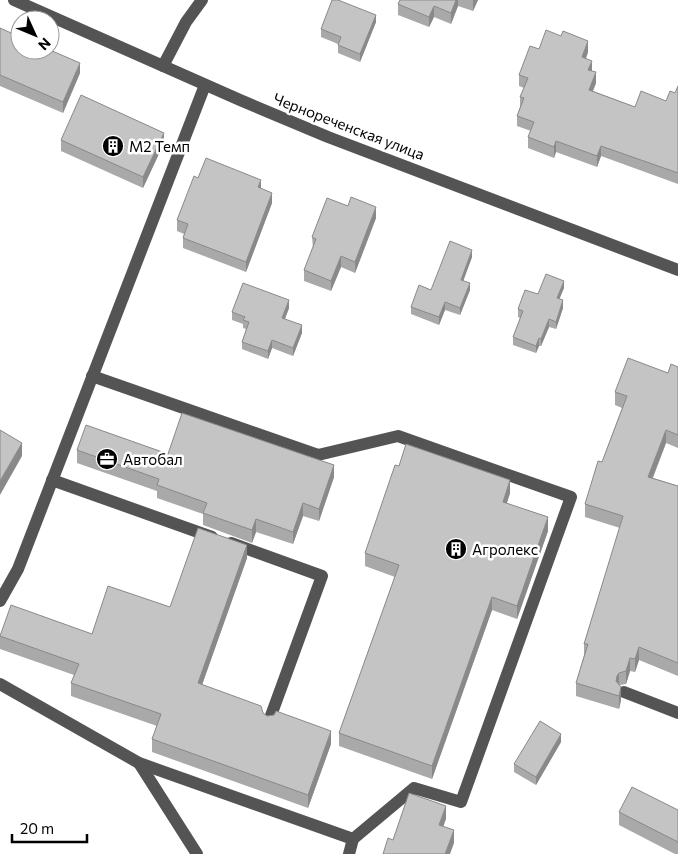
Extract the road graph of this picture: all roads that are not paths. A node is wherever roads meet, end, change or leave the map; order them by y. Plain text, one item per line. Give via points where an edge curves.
1 (14, 0) edge
2 (202, 0) edge
3 (163, 66) junction
4 (205, 85) junction
5 (678, 270) edge
6 (92, 376) junction
7 (52, 480) junction
8 (0, 601) edge
9 (0, 684) edge
10 (624, 692) edge
11 (678, 713) edge
12 (269, 722) edge
13 (139, 762) junction
14 (353, 839) junction
15 (197, 854) edge
16 (349, 854) edge

1 - 3 street, Чернореченская улица
2 - 3 street via 186,22
3 - 4 street, Чернореченская улица
4 - 5 street, Чернореченская улица via 328,137
4 - 6 street
6 - 7 street
6 - 14 street via 318,455 398,436 571,497 461,802 414,788
7 - 8 street via 18,569
7 - 12 street via 322,576
9 - 13 street
10 - 11 street
13 - 14 street
13 - 15 street
14 - 16 street

